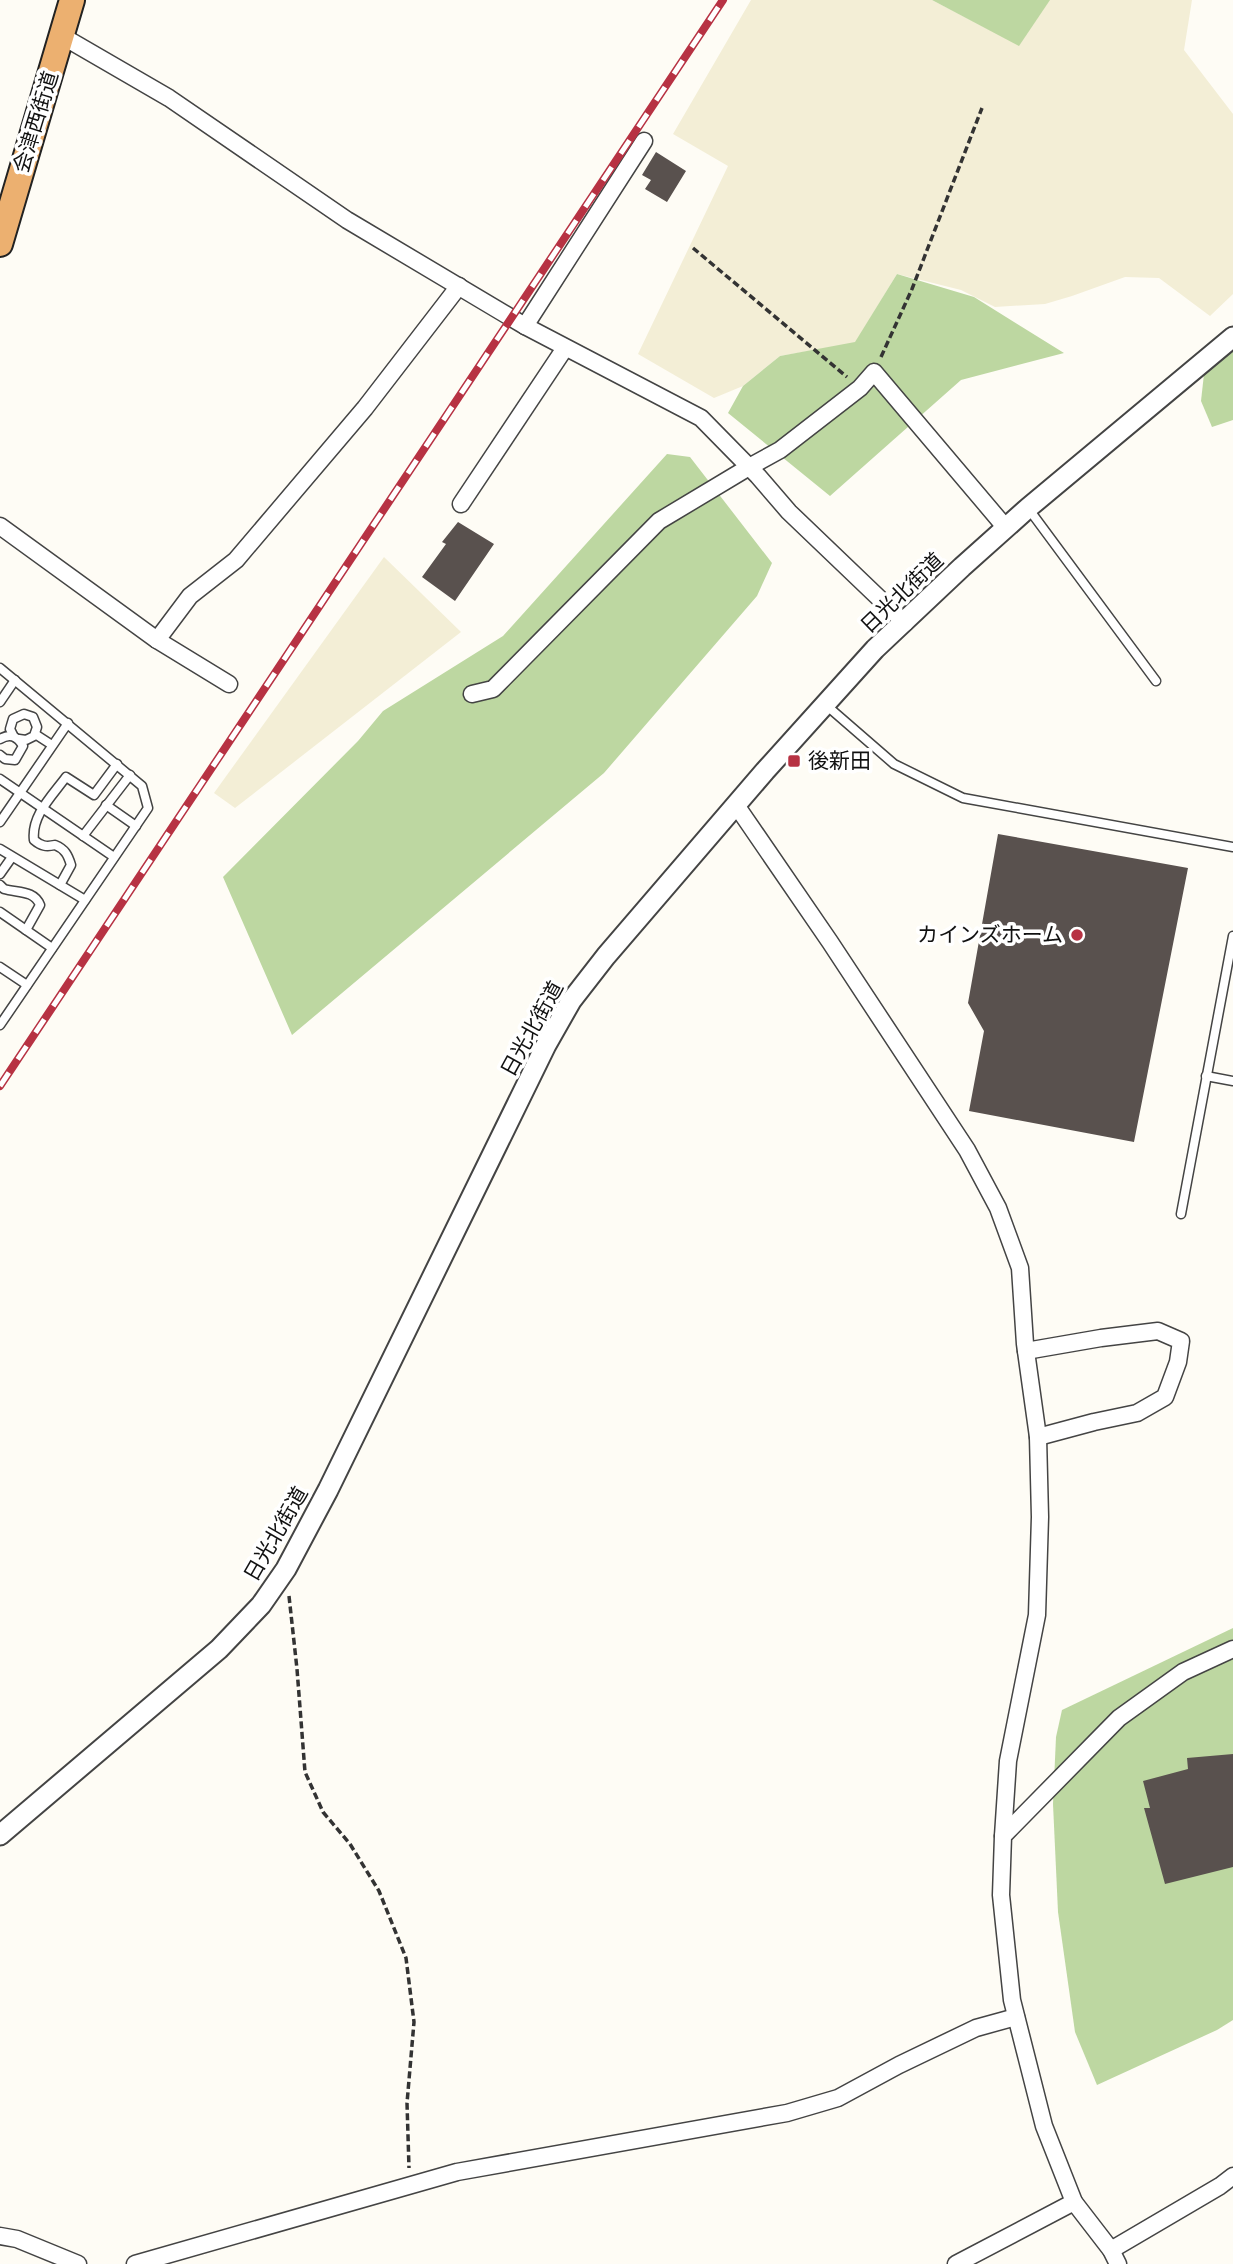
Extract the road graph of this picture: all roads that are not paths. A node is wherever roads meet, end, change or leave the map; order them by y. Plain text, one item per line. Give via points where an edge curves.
1 (72, 0) edge
2 (62, 36) junction
3 (644, 141) dead end
4 (0, 244) edge
5 (459, 286) junction
6 (525, 326) junction
7 (1233, 337) edge
8 (565, 348) junction
9 (749, 467) junction
10 (461, 504) dead end
11 (1028, 508) junction
12 (0, 526) edge
13 (1006, 528) junction
14 (905, 622) junction
15 (157, 640) junction
16 (0, 668) edge
17 (15, 680) junction
18 (1156, 681) dead end
19 (229, 684) dead end
20 (472, 694) dead end
21 (0, 702) edge
22 (826, 704) junction
23 (68, 723) junction
24 (35, 734) junction
25 (16, 737) junction
26 (0, 739) edge
27 (52, 746) junction
28 (0, 755) edge
29 (117, 764) junction
30 (130, 775) junction
31 (0, 779) edge
32 (20, 793) junction
33 (106, 805) junction
34 (736, 805) junction
35 (43, 808) junction
36 (0, 822) edge
37 (136, 826) junction
38 (83, 836) junction
39 (1233, 847) edge
40 (0, 849) edge
41 (12, 857) junction
42 (114, 857) junction
43 (0, 874) edge
44 (0, 885) edge
45 (60, 885) junction
46 (85, 900) junction
47 (0, 912) edge
48 (26, 930) junction
49 (1233, 936) edge
50 (52, 948) junction
51 (0, 967) edge
52 (27, 985) junction
53 (0, 1007) edge
54 (8, 1013) junction
55 (0, 1025) edge
56 (1206, 1076) junction
57 (1233, 1081) edge
58 (1181, 1214) dead end
59 (1026, 1351) junction
60 (1038, 1437) junction
61 (1233, 1649) edge
62 (0, 1835) edge
63 (1003, 1836) junction
64 (1016, 2017) junction
65 (1233, 2176) edge
66 (1074, 2202) junction
67 (0, 2236) edge
68 (1114, 2257) edge
69 (78, 2264) edge
70 (135, 2264) edge
71 (956, 2264) edge

1 - 2 highway, 会津西街道
2 - 4 highway, 会津西街道
2 - 5 street via 169,98 347,220
3 - 6 street
5 - 6 street
5 - 15 street via 365,408 236,560 190,596
6 - 8 street
7 - 11 street, 日光北街道
8 - 9 street via 701,418
8 - 10 street
9 - 13 street via 780,450 874,372
9 - 14 street via 789,512
9 - 20 street via 659,521 493,689
11 - 13 street, 日光北街道
11 - 18 lane
12 - 15 street
13 - 14 street, 日光北街道
14 - 22 street, 日光北街道
15 - 19 street
16 - 17 lane
17 - 21 lane
17 - 23 lane
22 - 34 street, 日光北街道
22 - 39 lane via 894,764 963,798
23 - 27 lane
23 - 29 lane
24 - 25 lane via 30,739
24 - 25 lane via 33,717 24,714 10,723
24 - 27 lane
25 - 26 lane
25 - 28 lane via 23,746 16,760
27 - 32 lane
29 - 30 lane
29 - 35 lane via 94,795 66,777
30 - 33 lane
30 - 37 lane via 142,786 148,808
31 - 32 lane
32 - 35 lane
32 - 36 lane
33 - 37 lane
33 - 38 lane
34 - 59 street via 967,1150 998,1208 1020,1268
34 - 62 street, 日光北街道 via 571,1001 328,1490 261,1605 219,1649
35 - 38 lane
35 - 45 lane via 33,828 33,840 47,847 55,845 68,854 71,865
37 - 42 lane
38 - 42 lane
40 - 41 lane
41 - 43 lane
41 - 45 lane
42 - 46 lane
44 - 48 lane via 37,898 40,905
45 - 46 lane
46 - 50 lane
47 - 48 lane
48 - 50 lane
49 - 56 lane
50 - 52 lane
51 - 52 lane
52 - 54 lane
53 - 54 lane
54 - 55 lane
56 - 57 lane
56 - 58 lane
59 - 60 street
59 - 60 street via 1158,1331 1181,1341 1166,1397 1137,1413
60 - 63 street via 1037,1615 1008,1761
61 - 63 street via 1183,1672 1119,1718
63 - 64 street via 1000,1895
64 - 66 street via 1044,2126
64 - 70 street via 976,2028 838,2098 787,2113 457,2172
65 - 68 street
66 - 68 street
66 - 71 street
67 - 69 street

